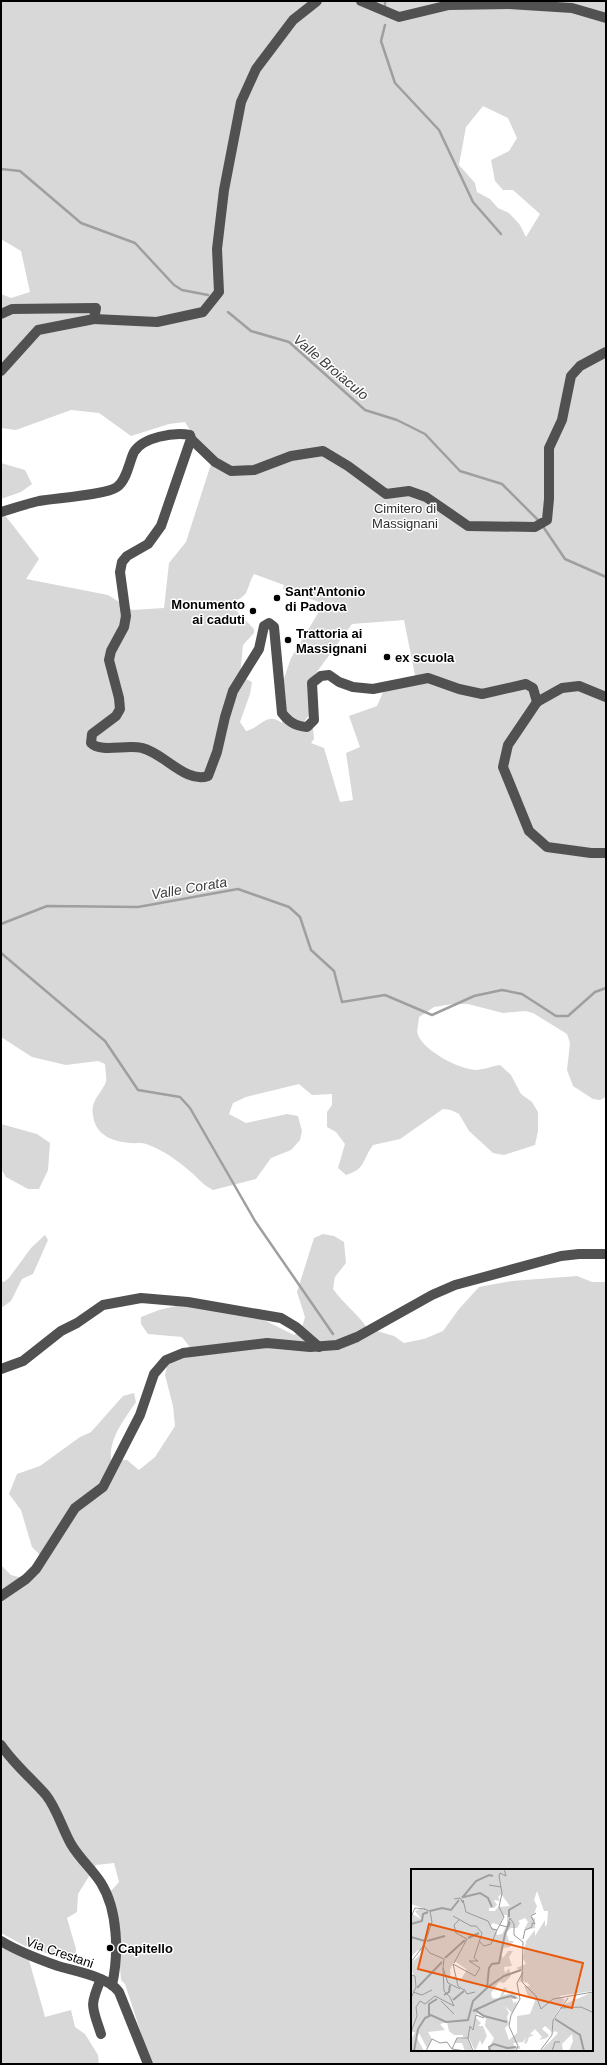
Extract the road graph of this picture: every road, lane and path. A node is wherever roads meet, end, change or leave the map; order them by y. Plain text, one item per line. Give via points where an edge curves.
1 (317, 1) edge
2 (361, 1) edge
3 (606, 18) edge
4 (1, 314) edge
5 (94, 319) junction
6 (606, 352) edge
7 (1, 371) edge
8 (192, 438) junction
9 (1, 512) edge
10 (606, 697) edge
11 (537, 702) junction
12 (606, 853) edge
13 (606, 1254) edge
14 (319, 1347) junction
15 (1, 1369) edge
16 (1, 1596) edge
17 (1, 1745) edge
18 (1, 1941) edge
19 (101, 1979) junction
20 (112, 1985) junction
21 (101, 2034) dead end
22 (148, 2064) edge

1 - 5 street via 294,20 256,70 241,102 224,190 217,249 219,292 203,312 164,321
2 - 3 street via 399,17 449,5 509,4 572,8
4 - 5 street via 12,309 90,307 96,308
5 - 7 street via 38,330
6 - 8 street via 580,366 571,376 562,420 549,448 549,499 546,520 537,526 468,526 426,497 409,491 386,494 323,451 291,456 254,470 231,471 215,462
8 - 9 street via 190,435 178,433 148,441 135,451 117,487 40,501
8 - 11 street via 161,526 148,544 127,556 122,562 120,572 126,616 124,627 109,660 120,709 116,716 92,734 90,738 94,746 143,748 198,779 208,776 218,752 224,717 233,691 259,649 264,626 269,623 274,627 282,714 288,722 298,726 307,727 314,720 312,683 321,676 329,675 353,687 373,689 428,678 482,694 526,684 533,688
10 - 11 street via 579,686 562,688
11 - 12 street via 508,746 503,767 529,831 547,847 591,854
13 - 14 street via 561,1256 455,1285 343,1343
14 - 15 street via 296,1327 280,1318 188,1302 141,1298 103,1305 61,1331 24,1361
14 - 16 street via 267,1343 183,1353 166,1360 154,1374 140,1415 102,1487 75,1508 36,1569
17 - 20 street, Via Crestani via 16,1766 47,1797 75,1850 100,1882 107,1897 112,1914 115,1944
18 - 19 street, Via Crestani via 16,1950
19 - 20 street, Via Crestani
19 - 21 street via 92,2000
20 - 22 street, Via Crestani via 120,1992

